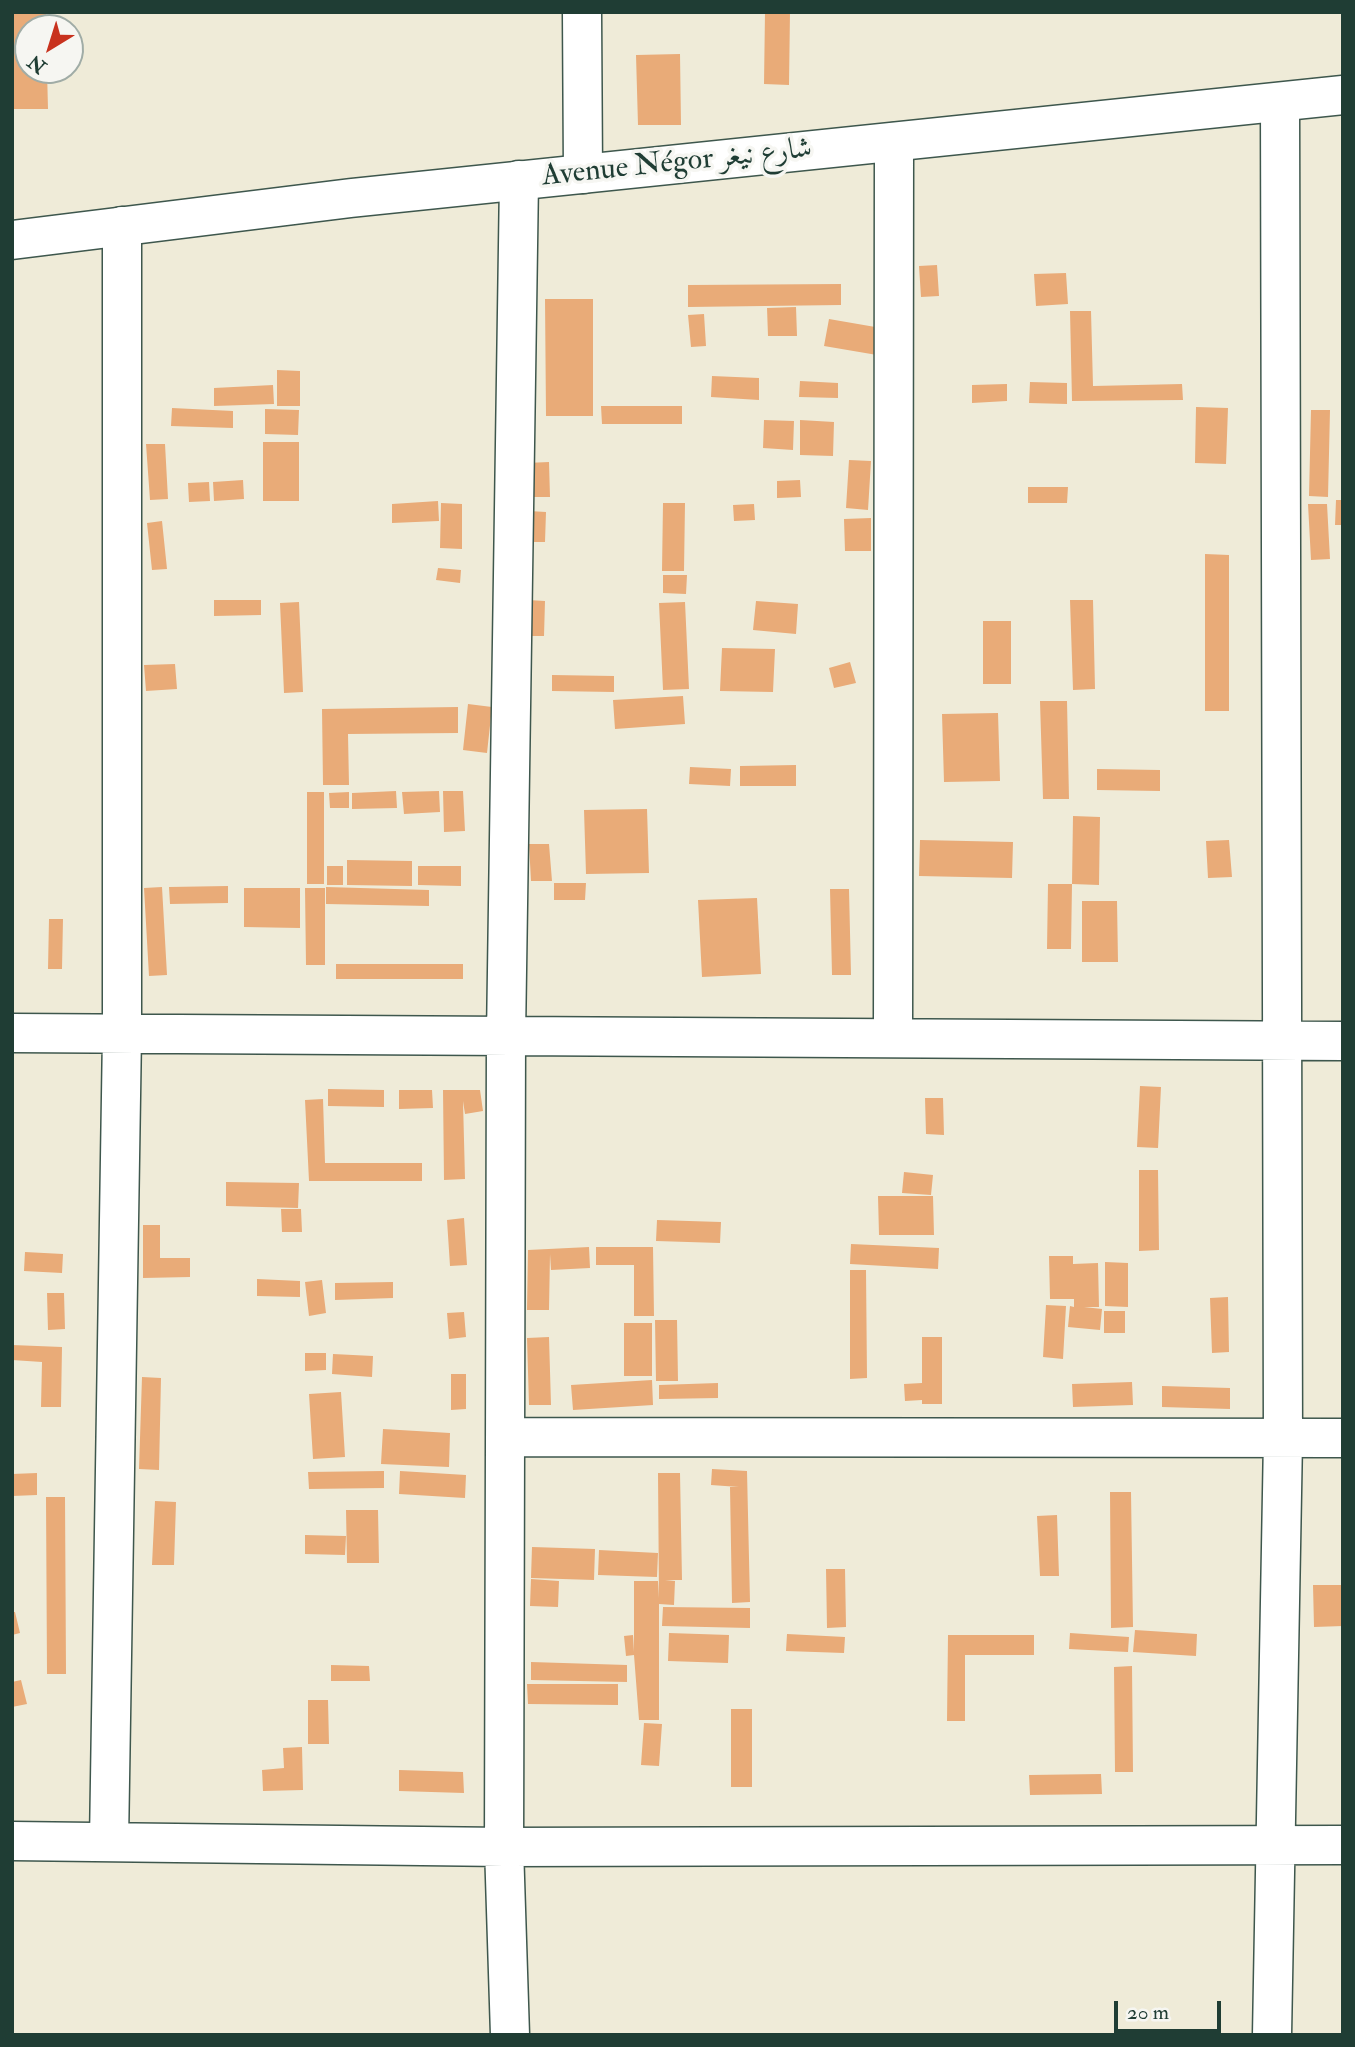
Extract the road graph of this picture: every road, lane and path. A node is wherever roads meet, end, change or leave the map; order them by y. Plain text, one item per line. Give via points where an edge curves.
1 (582, 12) edge
2 (1343, 95) edge
3 (1280, 102) junction
4 (894, 142) junction
5 (583, 174) junction
6 (519, 180) junction
7 (122, 226) junction
8 (12, 240) edge
9 (12, 1033) edge
10 (121, 1034) junction
11 (506, 1036) junction
12 (893, 1037) junction
13 (1283, 1040) junction
14 (1343, 1041) edge
15 (505, 1437) junction
16 (1343, 1438) edge
17 (1283, 1439) junction
18 (12, 1841) edge
19 (109, 1842) junction
20 (1343, 1844) edge
21 (1276, 1845) junction
22 (504, 1847) junction
23 (510, 2035) edge
24 (1272, 2035) edge

1 - 5 street
2 - 3 street, Avenue Négor شارع نيغر
3 - 4 street, Avenue Négor شارع نيغر
3 - 13 street
4 - 5 street, Avenue Négor شارع نيغر
4 - 12 street
5 - 6 street, Avenue Négor شارع نيغر
6 - 7 street, Avenue Négor شارع نيغر
6 - 11 street
7 - 8 street, Avenue Négor شارع نيغر
7 - 10 street
9 - 10 street
10 - 11 street
10 - 19 street
11 - 12 street
11 - 15 street
12 - 13 street
13 - 14 street
13 - 17 street
15 - 17 street
15 - 22 street
16 - 17 street
17 - 21 street
18 - 19 street
19 - 22 street
20 - 21 street
21 - 22 street
21 - 24 street
22 - 23 street

